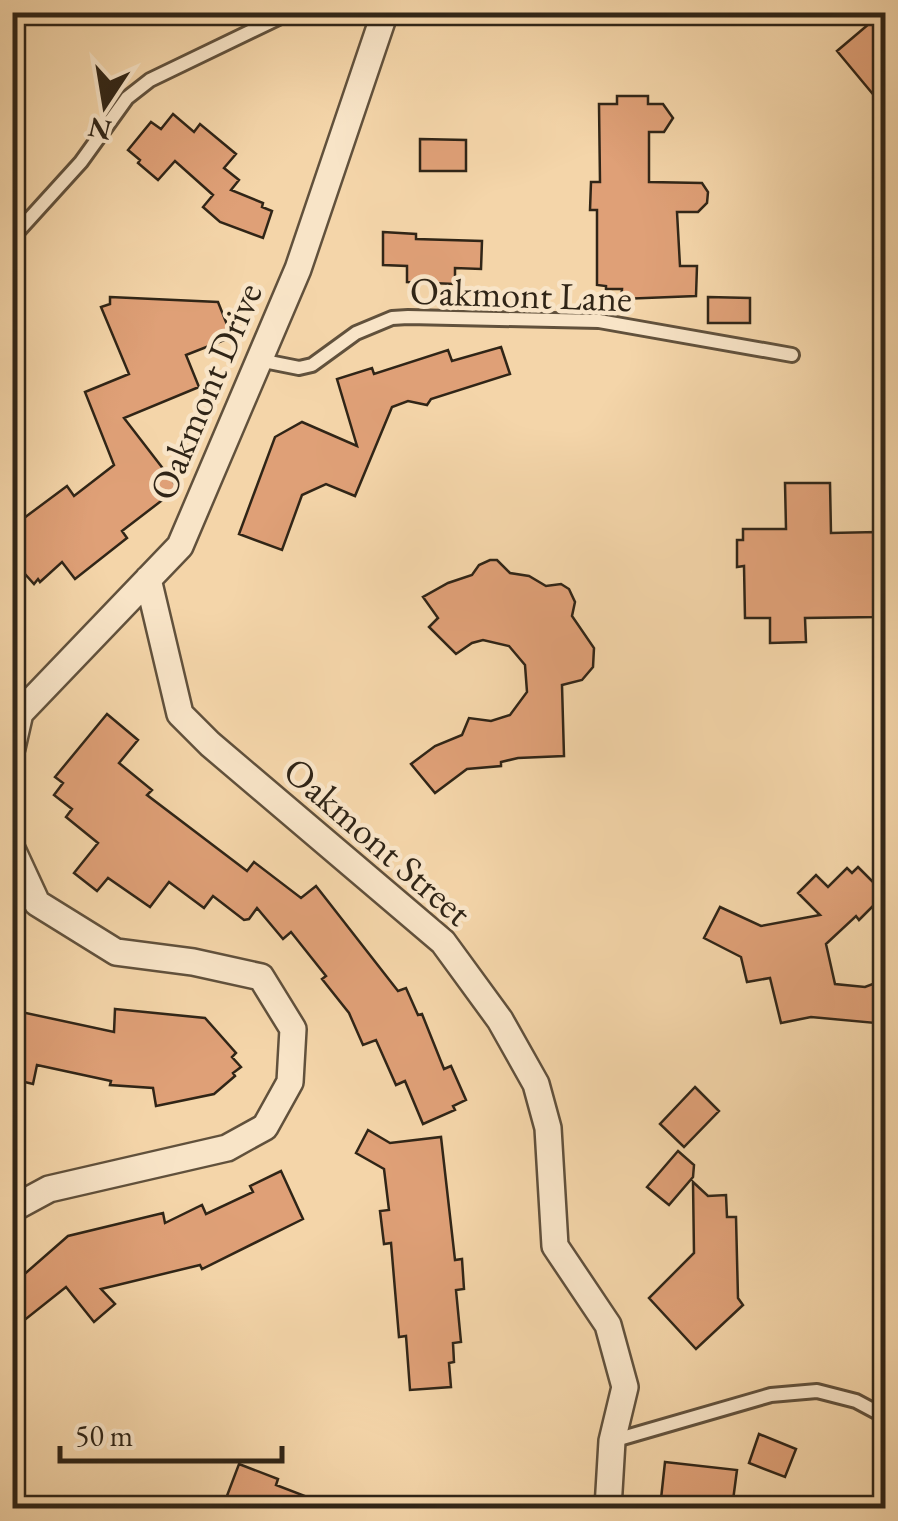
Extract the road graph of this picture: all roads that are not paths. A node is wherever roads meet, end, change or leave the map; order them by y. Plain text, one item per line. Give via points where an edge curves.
1 (291, 12) edge
2 (385, 12) edge
3 (12, 238) edge
4 (792, 355) dead end
5 (259, 360) junction
6 (148, 580) junction
7 (12, 748) edge
8 (12, 848) edge
9 (12, 1209) edge
10 (886, 1417) edge
11 (612, 1441) junction
12 (608, 1508) edge

1 - 3 lane via 150,80 127,98 81,162
2 - 5 street, Oakmont Drive via 298,269
4 - 5 lane, Oakmont Lane via 599,321 408,317 366,328 312,365
5 - 6 street, Oakmont Drive via 180,546
6 - 7 street, Oakmont Drive via 20,714
6 - 11 street, Oakmont Street via 180,714 444,942 536,1084 548,1128 555,1246 608,1326 620,1360 625,1387
8 - 9 street via 37,903 116,952 260,977 294,1028 290,1082 266,1127 228,1148 49,1189
10 - 11 lane via 817,1392 771,1395
11 - 12 street, Oakmont Street

